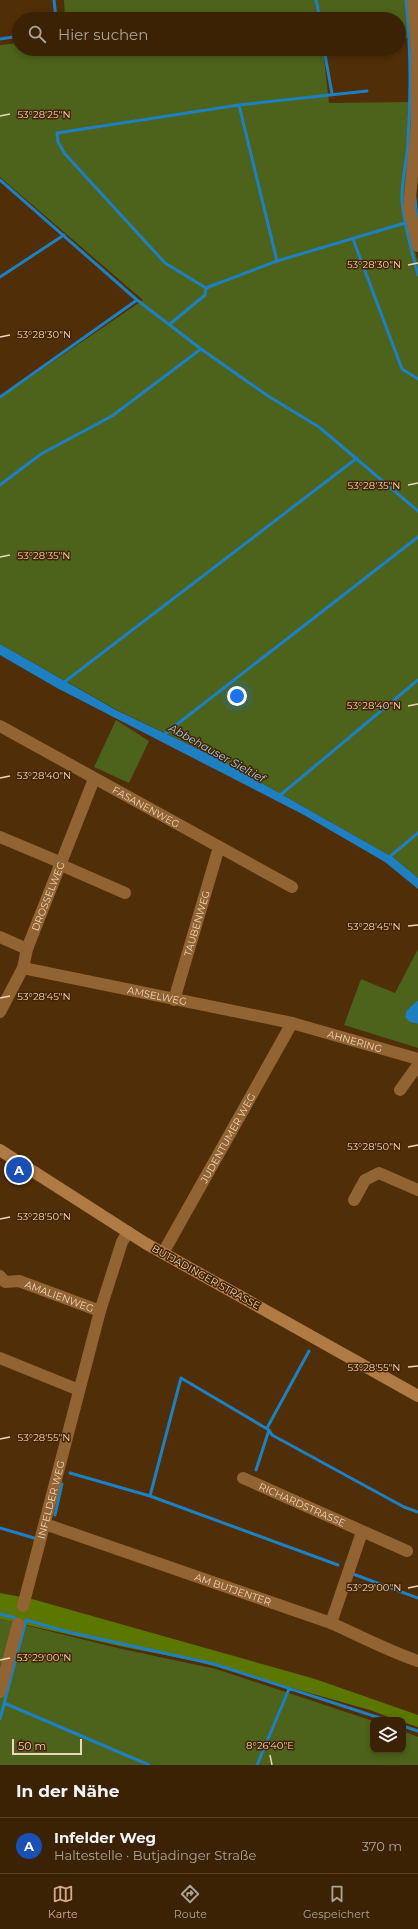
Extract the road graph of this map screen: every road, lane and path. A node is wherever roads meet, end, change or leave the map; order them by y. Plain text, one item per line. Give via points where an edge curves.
1 (413, 0) edge
2 (418, 246) edge
3 (0, 726) edge
4 (94, 779) junction
5 (0, 837) edge
6 (219, 847) junction
7 (61, 864) junction
8 (292, 887) dead end
9 (125, 893) dead end
10 (0, 937) edge
11 (26, 949) junction
12 (23, 968) junction
13 (174, 1000) junction
14 (0, 1012) edge
15 (292, 1023) junction
16 (418, 1059) edge
17 (418, 1065) edge
18 (400, 1090) dead end
19 (0, 1150) edge
20 (418, 1190) edge
21 (354, 1200) dead end
22 (128, 1232) junction
23 (163, 1253) junction
24 (0, 1276) edge
25 (100, 1311) junction
26 (0, 1358) edge
27 (79, 1390) junction
28 (418, 1396) edge
29 (243, 1478) dead end
30 (45, 1524) junction
31 (362, 1532) junction
32 (407, 1550) dead end
33 (23, 1606) dead end
34 (331, 1623) junction
35 (18, 1624) dead end
36 (418, 1661) edge
37 (0, 1692) edge

1 - 2 street via 417,53 416,123 409,208
3 - 4 street, FASANENWEG
4 - 6 street, FASANENWEG
4 - 7 street, DROSSELWEG
5 - 7 street
6 - 8 street, FASANENWEG
6 - 13 street, TAUBENWEG
7 - 9 street
7 - 11 street, DROSSELWEG
10 - 11 street
11 - 12 street, DROSSELWEG
12 - 13 street, AMSELWEG
12 - 14 street, DROSSELWEG
13 - 15 street, AMSELWEG
15 - 16 street, AHNERING
15 - 23 street, JUDENTUMER WEG
17 - 18 street
19 - 22 main road, BUTJADINGER STRASSE
20 - 21 street via 379,1173 365,1180
22 - 23 main road, BUTJADINGER STRASSE
22 - 25 street, INFELDER WEG via 122,1242
23 - 28 main road, BUTJADINGER STRASSE
24 - 25 street, AMALIENWEG via 5,1282 19,1281
25 - 27 street, INFELDER WEG
26 - 27 street
27 - 30 street, INFELDER WEG
29 - 31 street, RICHARDSTRASSE
30 - 33 street, INFELDER WEG
30 - 34 street, AM BUTJENTER
31 - 32 street, RICHARDSTRASSE
31 - 34 street
34 - 36 street, AM BUTJENTER via 396,1654
35 - 37 street

